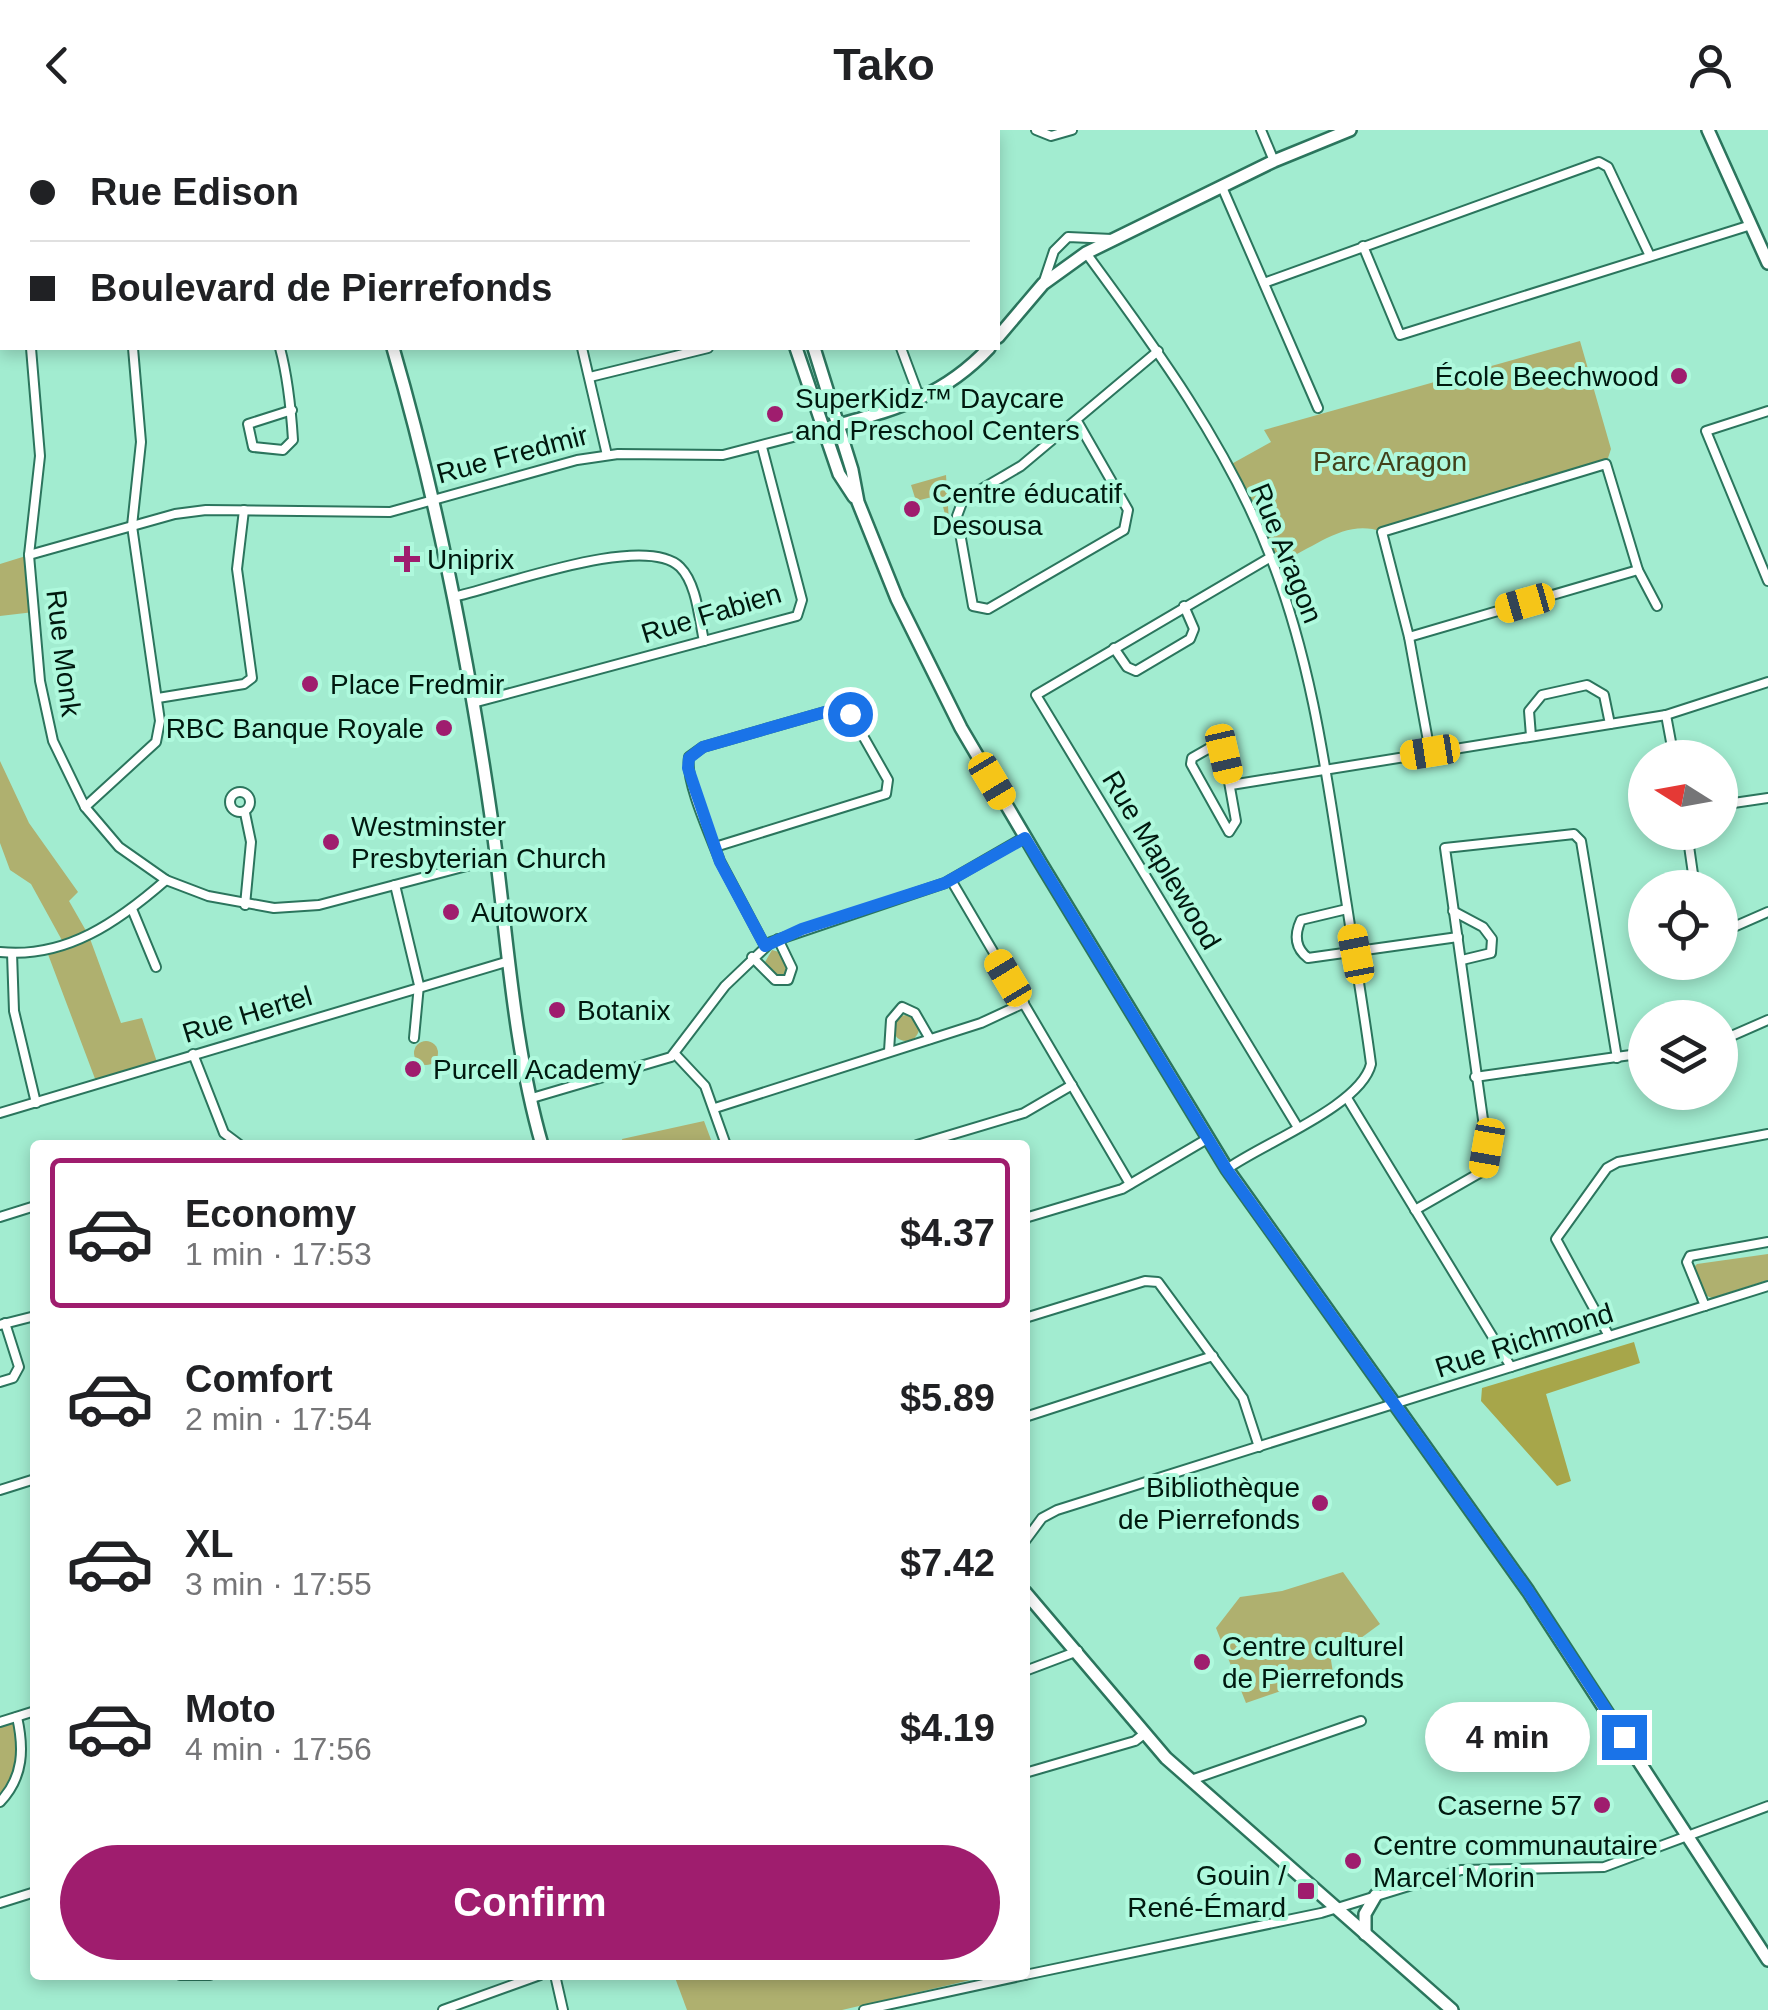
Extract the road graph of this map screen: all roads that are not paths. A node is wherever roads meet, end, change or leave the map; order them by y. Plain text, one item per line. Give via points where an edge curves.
1 (1036, 130) edge
2 (1072, 130) edge
3 (1260, 130) edge
4 (1350, 130) edge
5 (1708, 130) edge
6 (1274, 160) junction
7 (1222, 187) junction
8 (1750, 225) junction
9 (1112, 239) junction
10 (1362, 246) junction
11 (1086, 253) junction
12 (1650, 256) junction
13 (1768, 263) edge
14 (1264, 283) junction
15 (1043, 284) junction
16 (1000, 336) edge
17 (31, 350) edge
18 (133, 350) edge
19 (280, 350) edge
20 (394, 350) edge
21 (583, 350) edge
22 (700, 350) edge
23 (797, 350) edge
24 (815, 350) edge
25 (902, 350) edge
26 (987, 350) edge
27 (1158, 351) junction
28 (590, 377) junction
29 (920, 399) junction
30 (1318, 408) dead end
31 (292, 410) junction
32 (1768, 411) edge
33 (1077, 421) junction
34 (838, 425) junction
35 (824, 429) junction
36 (762, 447) junction
37 (607, 455) junction
38 (434, 501) junction
39 (858, 502) junction
40 (244, 510) junction
41 (132, 526) junction
42 (29, 555) junction
43 (1271, 557) junction
44 (1638, 570) junction
45 (1768, 581) edge
46 (453, 597) junction
47 (1184, 606) junction
48 (1657, 606) dead end
49 (1409, 637) junction
50 (704, 641) junction
51 (1114, 648) junction
52 (1768, 682) edge
53 (158, 698) junction
54 (473, 703) junction
55 (1666, 715) junction
56 (1610, 724) junction
57 (1531, 736) junction
58 (1671, 740) edge
59 (1430, 752) junction
60 (1328, 768) junction
61 (1231, 785) junction
62 (1768, 798) edge
63 (1738, 802) edge
64 (84, 807) junction
65 (245, 813) dead end
66 (1025, 838) junction
67 (715, 847) junction
68 (497, 858) junction
69 (166, 880) junction
70 (951, 880) junction
71 (395, 885) junction
72 (245, 905) junction
73 (132, 910) junction
74 (1347, 910) junction
75 (1453, 911) junction
76 (1768, 912) edge
77 (1738, 926) edge
78 (1458, 937) junction
79 (778, 939) junction
80 (765, 946) junction
81 (0, 952) edge
82 (12, 953) junction
83 (1356, 954) junction
84 (752, 957) junction
85 (1462, 960) junction
86 (509, 961) junction
87 (156, 967) dead end
88 (419, 985) junction
89 (1024, 1003) junction
90 (14, 1011) junction
91 (0, 1016) edge
92 (1768, 1020) edge
93 (1738, 1033) edge
94 (414, 1038) dead end
95 (930, 1039) junction
96 (889, 1051) junction
97 (193, 1054) junction
98 (675, 1054) junction
99 (1628, 1056) edge
100 (1618, 1058) junction
101 (1474, 1077) junction
102 (1072, 1085) junction
103 (532, 1098) junction
104 (1347, 1098) junction
105 (36, 1102) junction
106 (714, 1108) junction
107 (0, 1114) edge
108 (1297, 1126) junction
109 (1768, 1134) edge
110 (1207, 1139) junction
111 (233, 1140) edge
112 (541, 1140) edge
113 (724, 1140) edge
114 (934, 1140) edge
115 (1227, 1170) junction
116 (1130, 1184) junction
117 (30, 1208) edge
118 (1415, 1210) junction
119 (1030, 1216) edge
120 (0, 1217) edge
121 (1768, 1242) edge
122 (1768, 1286) edge
123 (1705, 1306) junction
124 (30, 1317) edge
125 (1030, 1317) edge
126 (2, 1324) edge
127 (1609, 1336) junction
128 (1213, 1356) junction
129 (1511, 1367) junction
130 (0, 1382) edge
131 (1395, 1405) junction
132 (1030, 1415) edge
133 (1259, 1447) junction
134 (30, 1481) edge
135 (0, 1490) edge
136 (1030, 1535) edge
137 (1030, 1598) edge
138 (1078, 1651) junction
139 (1030, 1669) edge
140 (30, 1713) edge
141 (16, 1717) junction
142 (1361, 1721) dead end
143 (0, 1722) edge
144 (1144, 1734) junction
145 (1030, 1772) edge
146 (1190, 1780) junction
147 (0, 1802) edge
148 (1768, 1806) edge
149 (1688, 1835) junction
150 (30, 1894) edge
151 (1376, 1895) junction
152 (0, 1903) edge
153 (1335, 1908) junction
154 (1365, 1934) junction
155 (1768, 1960) edge
156 (1030, 1974) edge
157 (526, 1980) edge
158 (556, 1980) edge
159 (1002, 1980) edge
160 (443, 2010) edge
161 (563, 2010) edge
162 (864, 2010) edge
163 (1452, 2010) edge

1 - 2 street via 1051,136
3 - 6 street
4 - 6 street
5 - 8 street
6 - 7 street
7 - 9 street
7 - 14 street
8 - 12 street
8 - 13 street
9 - 11 street
9 - 15 street via 1068,237 1054,252
10 - 12 street via 1400,335
10 - 12 street via 1599,162 1608,167
10 - 14 street
11 - 15 street
11 - 27 street, Rue Aragon
14 - 30 street
15 - 16 street
17 - 42 street, Rue Monk via 40,456
18 - 41 street via 141,442
19 - 31 street
20 - 38 street
21 - 28 street
22 - 28 street
23 - 35 street
24 - 34 street
25 - 29 street
26 - 29 street, Rue Fredmir via 951,385
27 - 33 street
27 - 43 street, Rue Aragon
28 - 37 street
29 - 34 street, Rue Fredmir
31 - 31 street via 291,447 253,447 248,424
32 - 45 street via 1706,431
33 - 33 street via 1021,466 963,500 957,516 972,606 988,609 1124,530 1128,510
34 - 35 street, Rue Fredmir
34 - 39 street
35 - 36 street, Rue Fredmir
35 - 39 street
36 - 37 street, Rue Fredmir via 697,457
36 - 50 street, Rue Fabien via 801,607 796,616
37 - 38 street, Rue Fredmir
38 - 40 street, Rue Fredmir via 363,514
38 - 46 street
39 - 66 street via 927,664
40 - 41 street, Rue Fredmir via 190,512
40 - 53 street via 237,570 252,678
41 - 42 street, Rue Fredmir
41 - 53 street
42 - 64 street, Rue Monk via 40,681 53,741
43 - 47 street, Rue Maplewood
43 - 60 street, Rue Aragon via 1308,669
44 - 48 street
44 - 49 street
44 - 49 street via 1606,464 1382,532
46 - 50 street via 607,557 665,557 682,568 691,586
46 - 54 street
47 - 51 street, Rue Maplewood
47 - 51 street via 1194,628 1177,647 1136,671
49 - 59 street
50 - 54 street, Rue Fabien
51 - 108 street, Rue Maplewood via 1036,695
52 - 55 street
53 - 64 street via 156,742
54 - 68 street
55 - 56 street
55 - 58 street
56 - 57 street
56 - 57 street via 1604,696 1587,685 1542,695 1529,712
57 - 59 street
59 - 60 street
60 - 61 street
60 - 74 street, Rue Aragon
61 - 61 street via 1220,748 1192,758 1228,832 1236,821
62 - 63 street
64 - 69 street, Rue Monk via 120,847
65 - 72 street via 251,842
66 - 70 street
66 - 110 street
67 - 67 street via 886,794 888,780 850,714 836,709 693,752 688,768
67 - 80 street
68 - 71 street, Rue Monk
68 - 86 street
69 - 72 street, Rue Monk
69 - 73 street
70 - 79 street
70 - 89 street
71 - 72 street, Rue Monk via 319,905
71 - 88 street
73 - 82 street via 79,940
73 - 87 street
74 - 83 street, Rue Aragon
74 - 83 street via 1300,920 1295,932 1308,958
75 - 78 street
75 - 85 street via 1492,939 1491,954
75 - 100 street via 1445,848 1574,834 1581,841
76 - 77 street
78 - 83 street
78 - 85 street
79 - 80 street
79 - 84 street via 793,971 788,980 775,980
80 - 84 street
81 - 82 street
82 - 90 street
83 - 104 street, Rue Aragon via 1371,1064 1368,1077
84 - 98 street
85 - 101 street
86 - 88 street, Rue Hertel
86 - 103 street
88 - 94 street
88 - 97 street, Rue Hertel
89 - 95 street
89 - 102 street
90 - 91 street
90 - 105 street
92 - 93 street
95 - 96 street
95 - 96 street via 916,1013 902,1007 891,1020
96 - 106 street
97 - 105 street, Rue Hertel
97 - 111 street via 224,1133
98 - 103 street
98 - 106 street via 702,1081
99 - 100 street
100 - 101 street
101 - 118 street via 1487,1148 1483,1172
102 - 114 street via 1020,1115
102 - 116 street
103 - 112 street
104 - 108 street
104 - 118 street
105 - 107 street, Rue Hertel
106 - 113 street
108 - 115 street
109 - 127 street via 1607,1168 1556,1240
110 - 115 street
110 - 116 street
115 - 131 street
116 - 119 street
117 - 120 street
118 - 129 street
121 - 123 street via 1690,1256 1686,1262
122 - 123 street, Rue Richmond
123 - 127 street, Rue Richmond
124 - 126 street
125 - 128 street via 1156,1281
126 - 130 street via 18,1367 13,1378
127 - 129 street, Rue Richmond
128 - 132 street
128 - 133 street via 1244,1398
129 - 131 street, Rue Richmond
131 - 133 street, Rue Richmond
131 - 149 street via 1566,1646
133 - 136 street, Rue Richmond via 1053,1511
134 - 135 street
137 - 138 street
138 - 139 street
138 - 144 street
140 - 141 street
141 - 143 street
141 - 147 street via 20,1764
142 - 146 street
144 - 145 street
144 - 146 street
146 - 153 street
148 - 149 street
149 - 151 street via 1599,1868 1475,1868
149 - 155 street
150 - 152 street
151 - 153 street
151 - 154 street via 1365,1914
153 - 154 street
153 - 156 street
154 - 163 street
157 - 160 street
158 - 161 street
159 - 162 street

